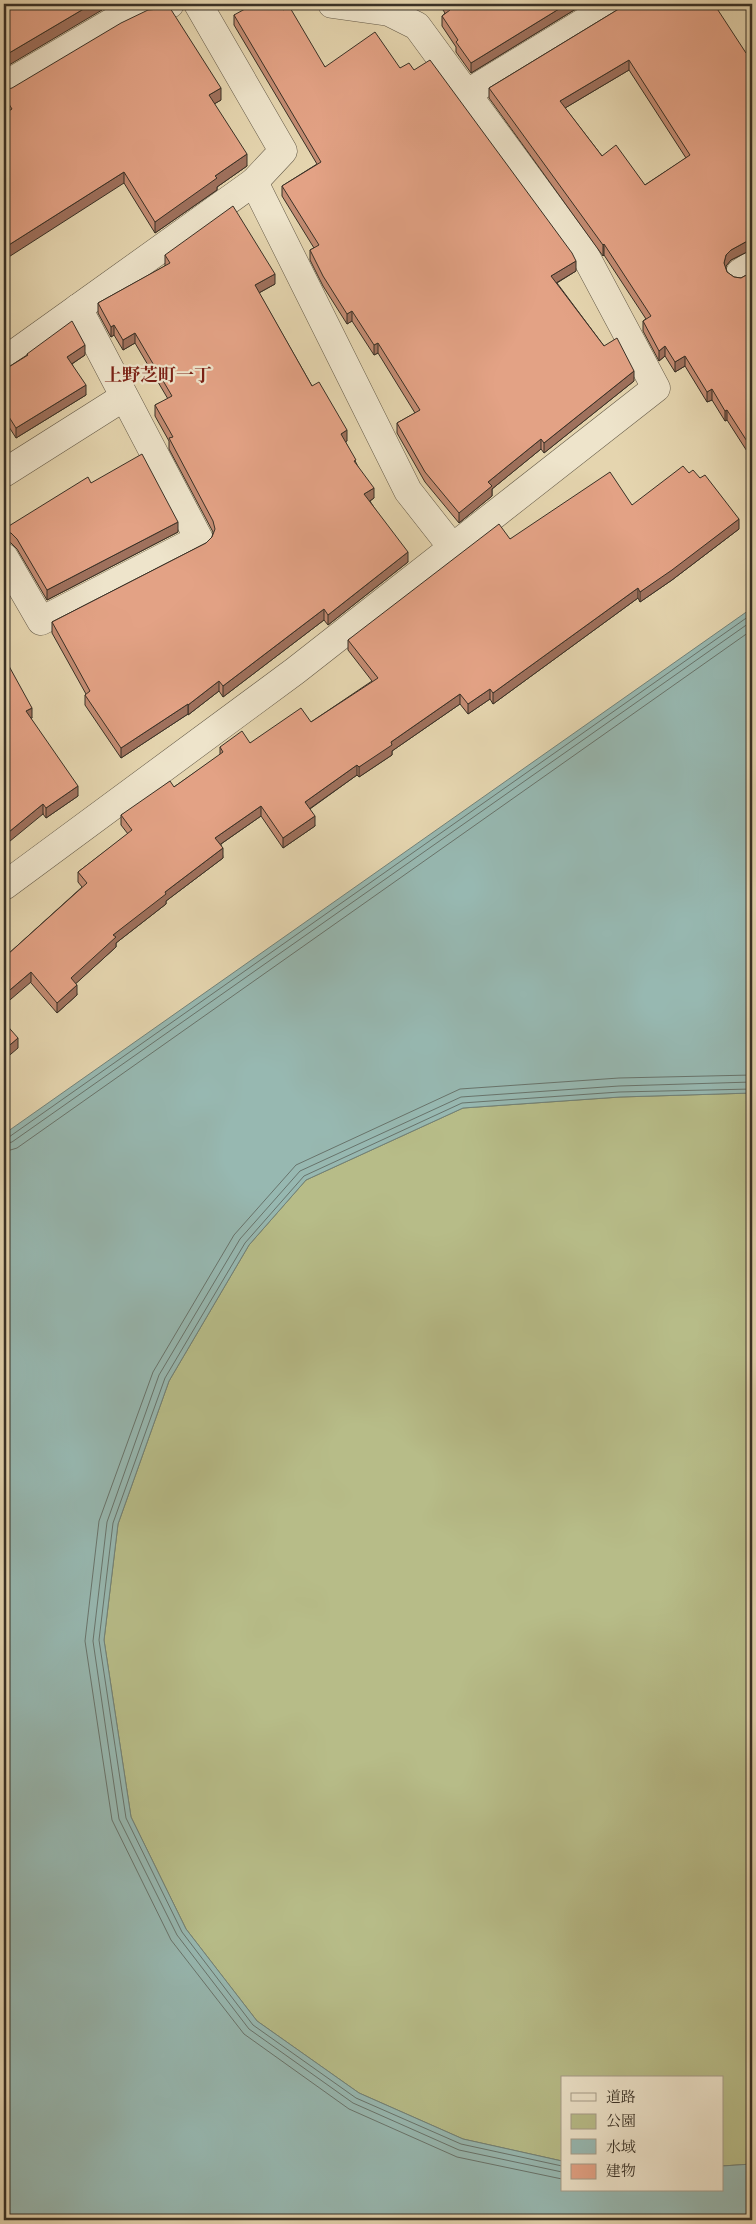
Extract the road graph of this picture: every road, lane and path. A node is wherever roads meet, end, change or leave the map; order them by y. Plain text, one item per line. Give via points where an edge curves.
1 (170, 4) edge
2 (198, 4) edge
3 (332, 4) edge
4 (614, 4) edge
5 (4, 86) edge
6 (466, 94) junction
7 (254, 182) junction
8 (78, 308) junction
9 (4, 361) edge
10 (124, 397) junction
11 (4, 474) edge
12 (452, 547) junction
13 (4, 556) edge
14 (4, 886) edge

1 - 5 street via 144,7 114,21
2 - 7 street via 283,150
3 - 6 street via 389,12 417,26
4 - 6 street
6 - 12 street via 584,255 656,388
7 - 8 street
7 - 12 street via 408,492
8 - 9 street
8 - 10 street
10 - 11 street
10 - 13 street via 200,539 41,621
12 - 14 street via 295,671

